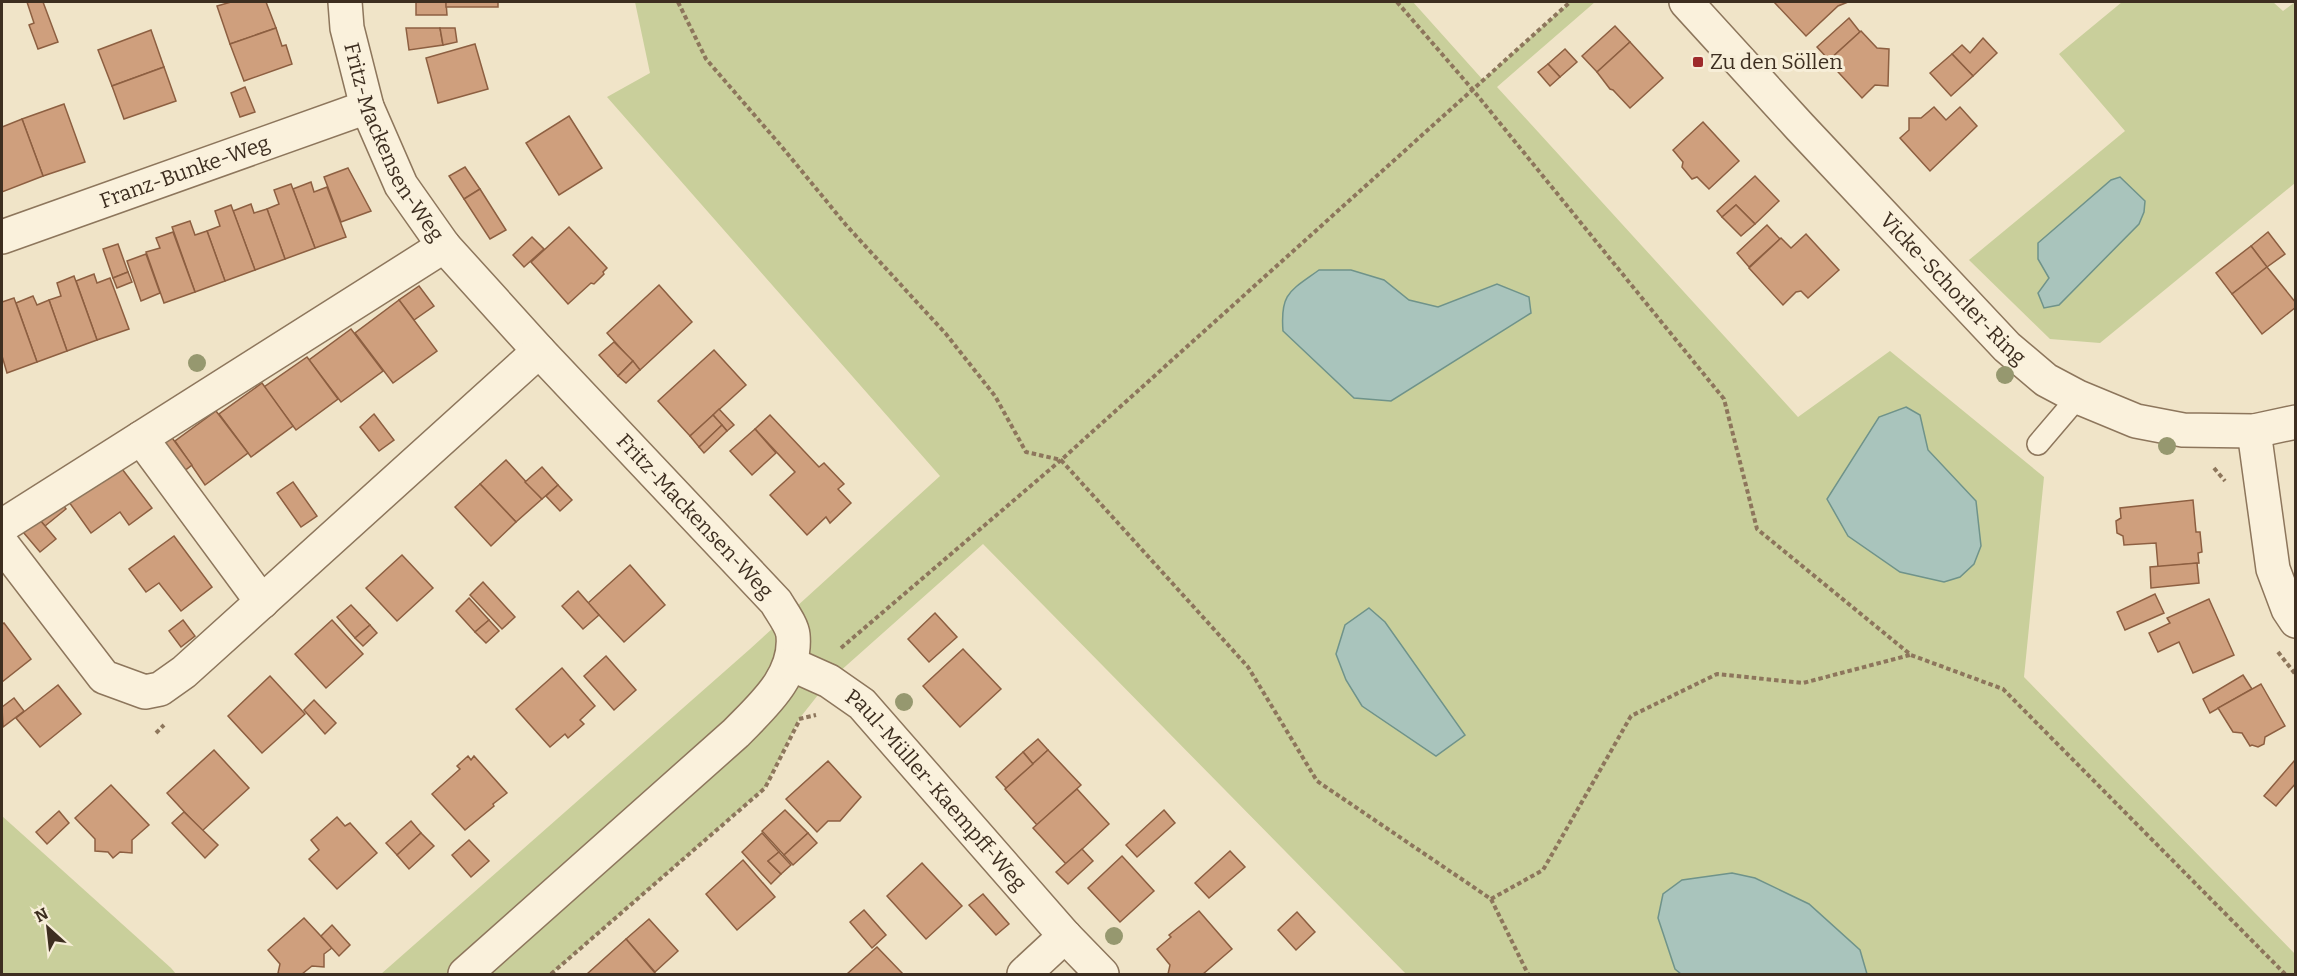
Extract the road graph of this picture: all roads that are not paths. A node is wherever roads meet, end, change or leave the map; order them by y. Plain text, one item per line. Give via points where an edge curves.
1 (345, 2) edge
2 (1686, 2) edge
3 (367, 107) junction
4 (2, 237) edge
5 (444, 246) junction
6 (539, 351) junction
7 (2078, 397) junction
8 (2295, 422) edge
9 (2254, 431) junction
10 (141, 438) junction
11 (2038, 444) dead end
12 (2, 526) edge
13 (2, 544) edge
14 (262, 602) junction
15 (2295, 621) edge
16 (791, 664) junction
17 (1065, 936) junction
18 (465, 975) edge
19 (1024, 975) edge
20 (1102, 975) edge

1 - 3 street, Fritz-Mackensen-Weg via 347,28
2 - 7 street, Vicke-Schorler-Ring via 2007,347 2046,380
3 - 4 street, Franz-Bunke-Weg
3 - 5 street, Fritz-Mackensen-Weg via 401,185
5 - 6 street, Fritz-Mackensen-Weg
5 - 10 street
6 - 14 street
6 - 16 street, Fritz-Mackensen-Weg via 776,602 793,633
7 - 9 street, Vicke-Schorler-Ring via 2136,421 2183,430
7 - 11 lane
8 - 9 street, Vicke-Schorler-Ring
9 - 15 street via 2273,569
10 - 12 street
10 - 14 street
13 - 14 street via 104,677 145,692 175,680
16 - 17 street, Paul-Müller-Kaempff-Weg via 829,681 862,704
16 - 18 street, Fritz-Mackensen-Weg via 772,695 736,733
17 - 19 street
17 - 20 street, Paul-Müller-Kaempff-Weg

